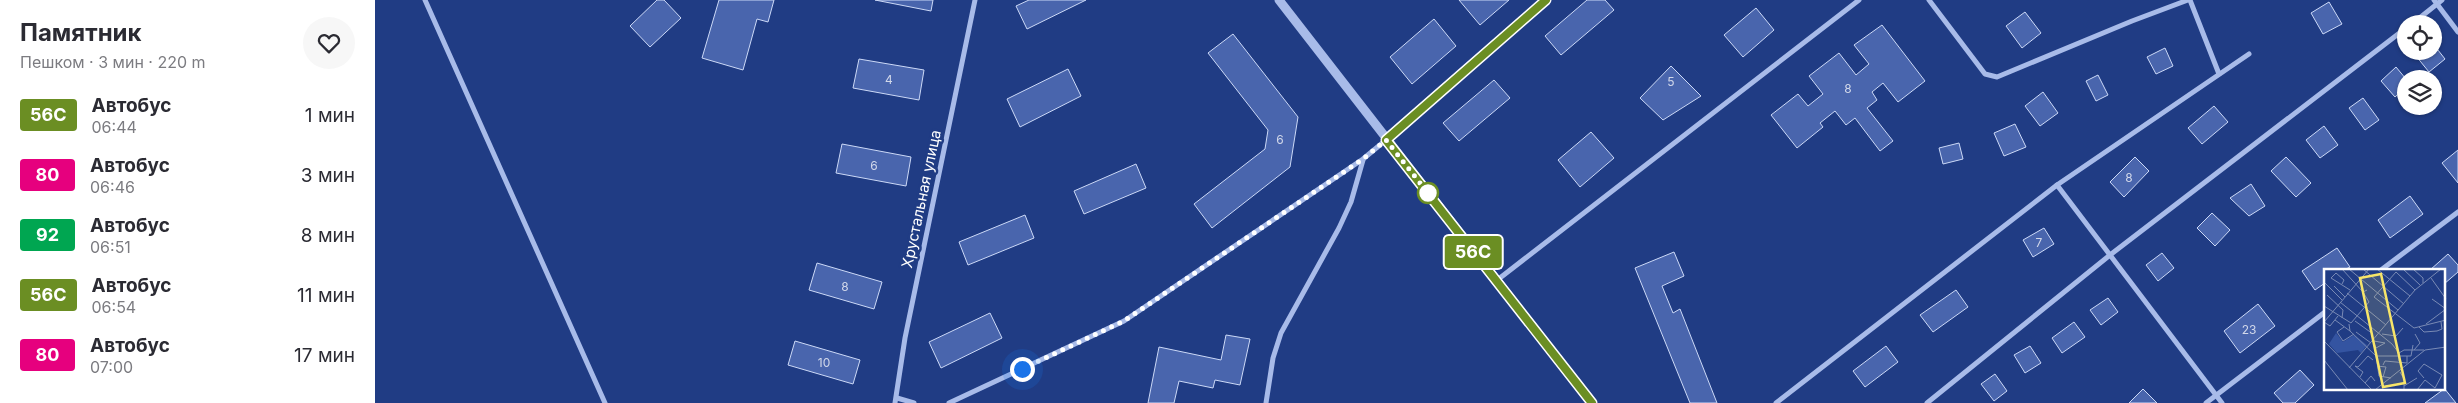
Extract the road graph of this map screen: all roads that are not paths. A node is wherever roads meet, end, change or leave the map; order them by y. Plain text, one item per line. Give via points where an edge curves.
1 (425, 0) edge
2 (975, 0) edge
3 (1279, 0) edge
4 (1546, 0) edge
5 (1859, 0) edge
6 (1929, 0) edge
7 (2189, 0) edge
8 (2442, 0) edge
9 (2435, 2) edge
10 (2421, 15) edge
11 (2458, 32) edge
12 (2397, 35) edge
13 (2249, 54) dead end
14 (2219, 74) junction
15 (1386, 140) junction
16 (1363, 159) junction
17 (2057, 185) junction
18 (2458, 212) edge
19 (2110, 255) junction
20 (2382, 269) edge
21 (1496, 281) junction
22 (2324, 313) edge
23 (2216, 395) junction
24 (896, 400) edge
25 (605, 403) edge
26 (914, 403) edge
27 (949, 403) edge
28 (1266, 403) edge
29 (1591, 403) edge
30 (1776, 403) edge
31 (1927, 403) edge
32 (2206, 403) edge
33 (2222, 403) edge

1 - 25 street
2 - 24 street, Хрустальная улица via 905,338
3 - 15 street
4 - 15 street
5 - 21 street
6 - 7 street via 1985,74 1997,77
7 - 14 street
8 - 9 street
9 - 10 street
9 - 11 street
12 - 19 street
13 - 14 street
14 - 17 street
15 - 16 street
15 - 21 street
16 - 27 street via 1124,321
16 - 28 street via 1351,202 1281,333 1273,358
17 - 19 street
17 - 30 street
18 - 20 street
19 - 23 street
19 - 31 street
21 - 29 street
22 - 23 street
23 - 32 street
23 - 33 street
24 - 26 street

